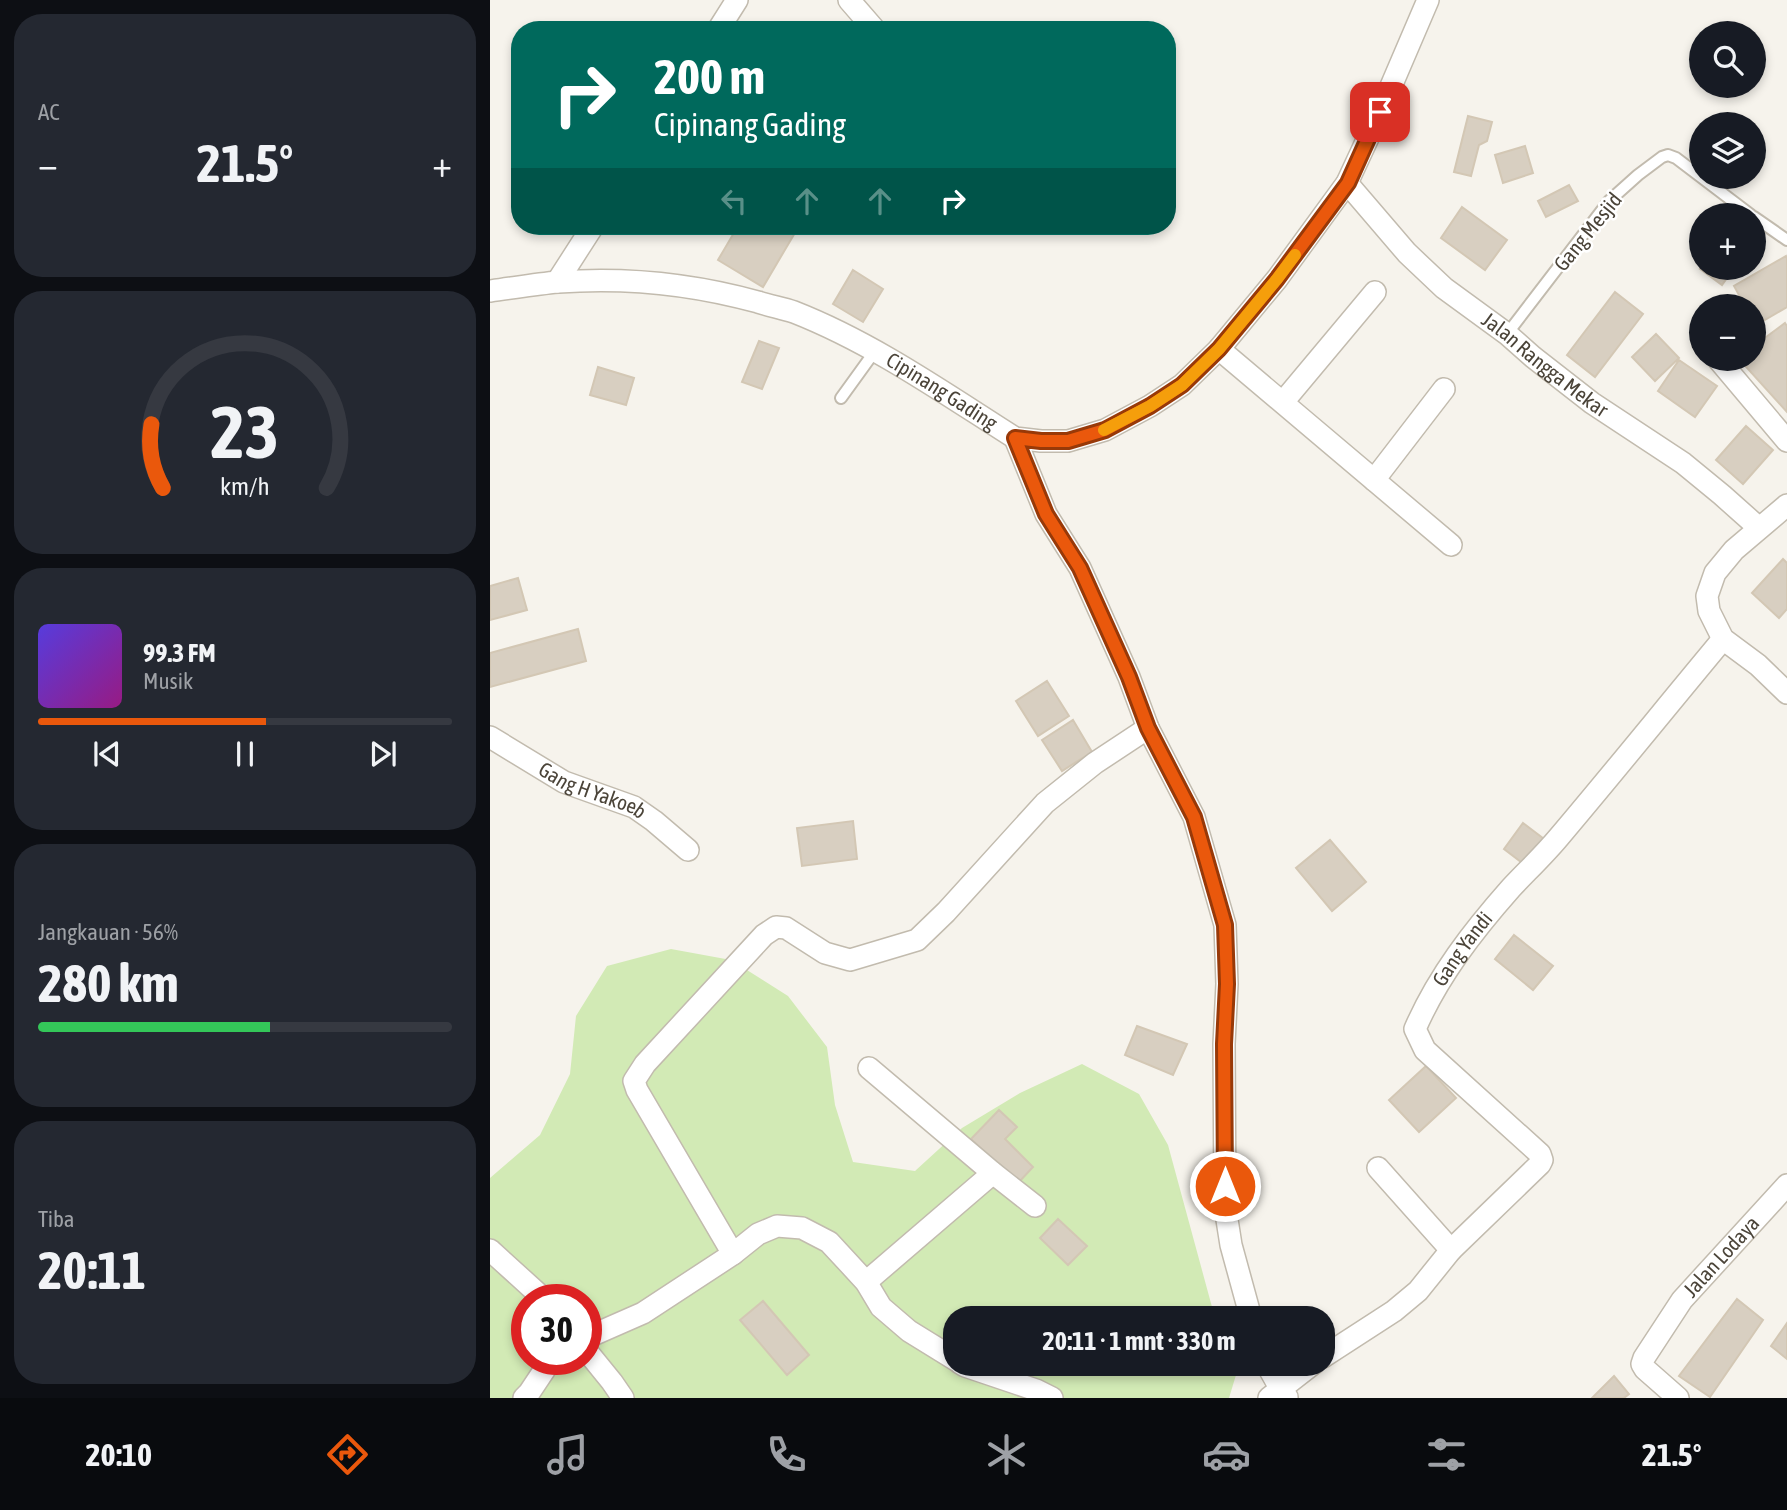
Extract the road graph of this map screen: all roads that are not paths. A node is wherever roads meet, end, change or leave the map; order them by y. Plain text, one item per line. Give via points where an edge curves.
1 (737, 0) edge
2 (1427, 0) edge
3 (724, 21) edge
4 (1348, 183) junction
5 (1735, 203) edge
6 (1766, 226) edge
7 (587, 235) edge
8 (1787, 240) edge
9 (557, 282) junction
10 (490, 291) edge
11 (1375, 292) dead end
12 (1507, 334) junction
13 (1219, 349) junction
14 (875, 351) junction
15 (1728, 371) edge
16 (1444, 389) dead end
17 (841, 398) dead end
18 (1283, 402) junction
19 (1015, 438) junction
20 (1787, 441) edge
21 (1374, 480) junction
22 (1787, 505) edge
23 (1759, 527) junction
24 (1451, 545) dead end
25 (1723, 639) junction
26 (1787, 693) edge
27 (1148, 728) junction
28 (490, 737) edge
29 (688, 849) dead end
30 (869, 1068) dead end
31 (1378, 1168) dead end
32 (993, 1173) junction
33 (1787, 1185) edge
34 (1035, 1206) dead end
35 (490, 1250) edge
36 (1451, 1250) junction
37 (733, 1254) junction
38 (866, 1282) junction
39 (527, 1284) edge
40 (1248, 1306) edge
41 (602, 1331) edge
42 (1335, 1348) edge
43 (943, 1352) edge
44 (602, 1370) edge
45 (541, 1375) edge
46 (995, 1376) edge
47 (1271, 1376) edge
48 (1300, 1376) edge
49 (1279, 1395) edge
50 (524, 1398) edge
51 (622, 1398) edge
52 (1052, 1398) edge
53 (1678, 1398) edge

1 - 3 street
2 - 4 street, Cipinang Gading
4 - 12 street, Jalan Rangga Mekar via 1407,253 1444,288
4 - 13 street, Cipinang Gading
5 - 12 lane, Gang Mesjid via 1676,158 1662,157 1609,201
6 - 8 lane, Gang Mesjid
7 - 9 street
9 - 10 street, Cipinang Gading
9 - 14 street, Cipinang Gading via 637,281 724,293 793,312
11 - 18 street
12 - 23 street, Jalan Rangga Mekar via 1592,403 1683,463
13 - 18 street
13 - 19 street, Cipinang Gading via 1182,385 1105,430 1068,441
14 - 17 lane
14 - 19 street, Cipinang Gading
15 - 20 street
16 - 21 street
18 - 21 street
19 - 27 street via 1046,514 1080,568
21 - 24 street
22 - 23 street
23 - 25 street via 1715,573 1707,596
25 - 26 street
25 - 36 street, Gang Yandi via 1471,936 1426,1003 1415,1029 1425,1050 1542,1157
27 - 37 street via 1045,803 917,940 850,960 825,953 786,928 776,927 639,1071 634,1081 637,1090
27 - 40 street via 1194,817 1225,925 1224,1207
28 - 29 street, Gang H Yakoeb via 564,782 634,807
30 - 32 street
31 - 36 street
32 - 34 street
32 - 38 street
33 - 53 street, Jalan Lodaya via 1682,1300 1644,1358 1646,1370
35 - 39 street
36 - 42 street via 1418,1291
37 - 38 street via 777,1226 802,1228 829,1242
37 - 41 street via 643,1313
38 - 43 street via 881,1307
44 - 51 street
45 - 50 street
46 - 52 street
47 - 49 street
48 - 49 street

